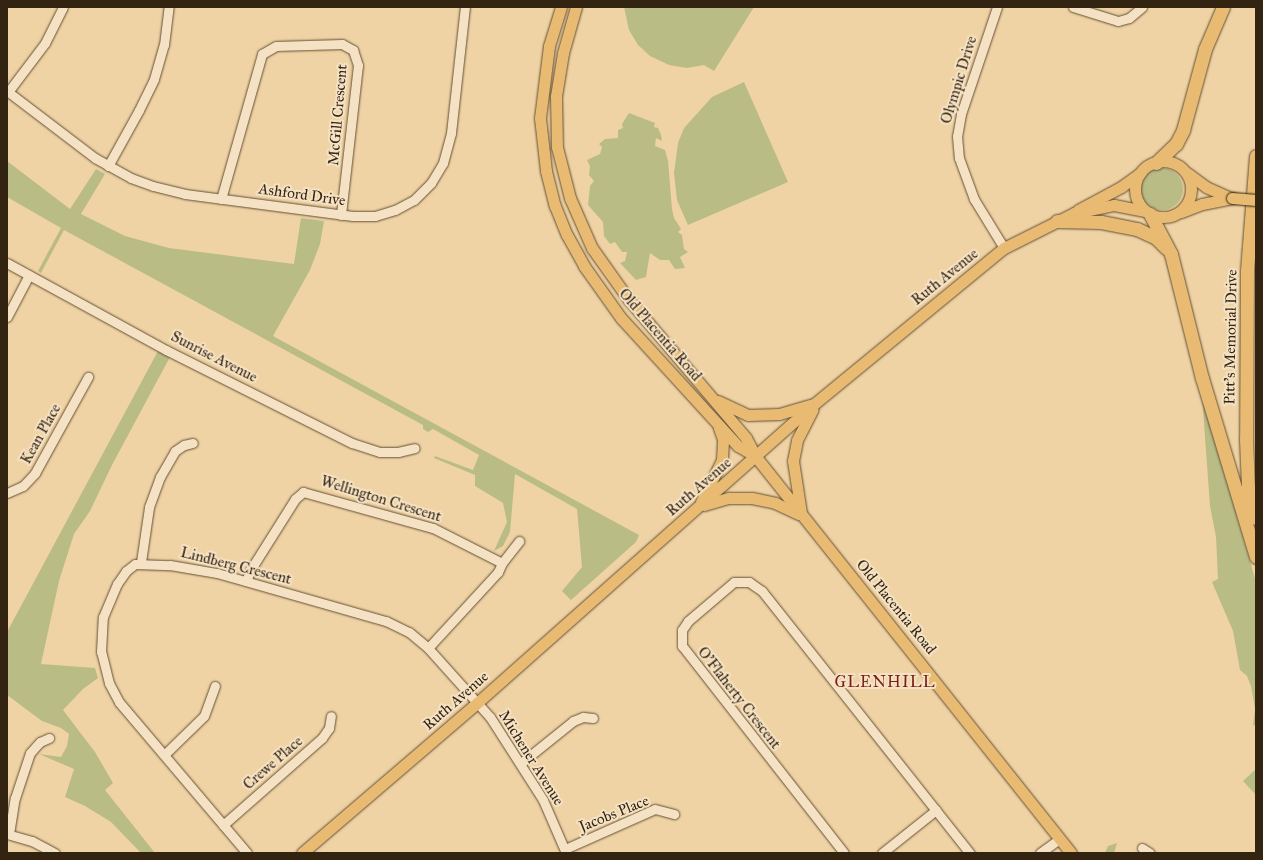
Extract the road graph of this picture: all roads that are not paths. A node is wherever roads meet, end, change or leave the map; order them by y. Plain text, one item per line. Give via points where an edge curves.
1 (63, 7) edge
2 (169, 7) edge
3 (465, 7) edge
4 (561, 7) edge
5 (576, 7) edge
6 (997, 7) edge
7 (1073, 7) edge
8 (1142, 7) edge
9 (1222, 7) edge
10 (8, 92) edge
11 (1256, 156) edge
12 (1156, 162) junction
13 (108, 166) junction
14 (1143, 171) junction
15 (1186, 173) junction
16 (1232, 198) junction
17 (221, 199) junction
18 (1256, 200) edge
19 (1148, 212) junction
20 (1074, 213) junction
21 (1176, 214) junction
22 (341, 215) junction
23 (1057, 221) junction
24 (1004, 248) junction
25 (1172, 254) junction
26 (7, 263) edge
27 (29, 275) junction
28 (7, 317) edge
29 (88, 377) dead end
30 (714, 399) junction
31 (814, 404) junction
32 (713, 417) junction
33 (193, 443) dead end
34 (415, 448) dead end
35 (756, 457) junction
36 (7, 494) edge
37 (700, 506) junction
38 (801, 514) junction
39 (1256, 518) edge
40 (519, 541) dead end
41 (1256, 557) edge
42 (141, 562) junction
43 (502, 563) junction
44 (246, 581) junction
45 (428, 648) junction
46 (215, 686) dead end
47 (478, 702) junction
48 (331, 716) dead end
49 (593, 718) dead end
50 (49, 738) dead end
51 (165, 754) junction
52 (520, 763) junction
53 (936, 810) junction
54 (674, 814) dead end
55 (223, 825) junction
56 (8, 834) edge
57 (1059, 839) junction
58 (566, 851) edge
59 (55, 853) edge
60 (247, 853) edge
61 (302, 853) edge
62 (844, 853) edge
63 (882, 853) edge
64 (970, 853) edge
65 (1040, 853) edge
66 (1071, 853) edge

1 - 10 street via 48,39
2 - 13 street via 164,45 154,79
3 - 22 street, Ashford Drive via 450,141 436,177 414,200 395,210 368,217
4 - 32 main road, Old Placentia Road via 549,46 540,118 541,143 555,206 584,266 621,318
5 - 30 main road, Old Placentia Road via 563,53 556,96 557,147 570,198 592,248 609,274
6 - 24 street, Olympic Drive via 961,114 957,136 959,158 974,199
7 - 8 street via 1118,21 1129,18
9 - 12 highway via 1205,49 1183,130 1175,145
10 - 13 street, Ashford Drive
11 - 39 highway, Pitt's Memorial Drive via 1247,271 1246,431 1248,487
12 - 14 main road
12 - 15 main road via 1174,163
13 - 17 street, Ashford Drive via 154,186
14 - 19 main road via 1137,178 1135,190 1139,203
14 - 20 main road via 1121,187
15 - 16 main road via 1206,187
15 - 21 main road via 1190,183 1190,197
16 - 18 main road, bridge
16 - 21 main road via 1202,204
17 - 22 street, Ashford Drive
17 - 22 street, McGill Crescent via 262,54 276,46 339,44 353,50 358,65
19 - 20 main road, Ruth Avenue via 1114,205
19 - 21 main road via 1161,218
19 - 25 highway
20 - 23 main road, Ruth Avenue
23 - 24 main road, Ruth Avenue
23 - 25 highway via 1101,222 1137,229 1162,243
24 - 31 main road, Ruth Avenue
25 - 41 highway via 1198,365
26 - 27 street, Sunrise Avenue
27 - 28 street
27 - 34 street, Sunrise Avenue via 166,350 352,443 380,452 398,452
29 - 36 street, Kean Place via 35,473 23,486
30 - 31 main road via 748,415 779,414
30 - 35 main road, Old Placentia Road via 746,438
31 - 35 main road, Ruth Avenue
31 - 38 main road via 797,440 793,461
32 - 35 main road, Old Placentia Road via 738,446
32 - 37 main road via 722,434 723,455 721,465 713,475
33 - 42 street via 175,451 160,477 149,507
35 - 37 main road, Ruth Avenue
35 - 38 main road, Old Placentia Road
37 - 38 main road via 729,498 752,498 775,503
37 - 47 main road, Ruth Avenue
38 - 57 main road, Old Placentia Road via 934,678
40 - 43 street
42 - 44 street, Lindberg Crescent via 194,568
42 - 51 street via 126,571 113,592 102,625 100,652 104,671 115,697
43 - 44 street, Wellington Crescent via 433,528 306,492 295,499
43 - 45 street via 498,572
44 - 45 street, Lindberg Crescent via 386,620 410,632
45 - 47 street, Lindberg Crescent
46 - 51 street via 204,716
47 - 52 street, Michener Avenue
47 - 61 main road, Ruth Avenue
48 - 55 street, Crewe Place via 329,728 322,738
49 - 52 street via 584,717 573,721
50 - 56 street via 40,742 30,753 15,798
51 - 55 street
52 - 58 street, Michener Avenue via 548,808
53 - 62 street, O'Flaherty Crescent via 762,590 744,581 730,584 685,625 681,636 682,646
53 - 63 street
53 - 64 street, O'Flaherty Crescent
54 - 58 street, Jacobs Place via 655,809
55 - 60 street
56 - 59 street via 32,841
57 - 65 street
57 - 66 main road, Old Placentia Road

